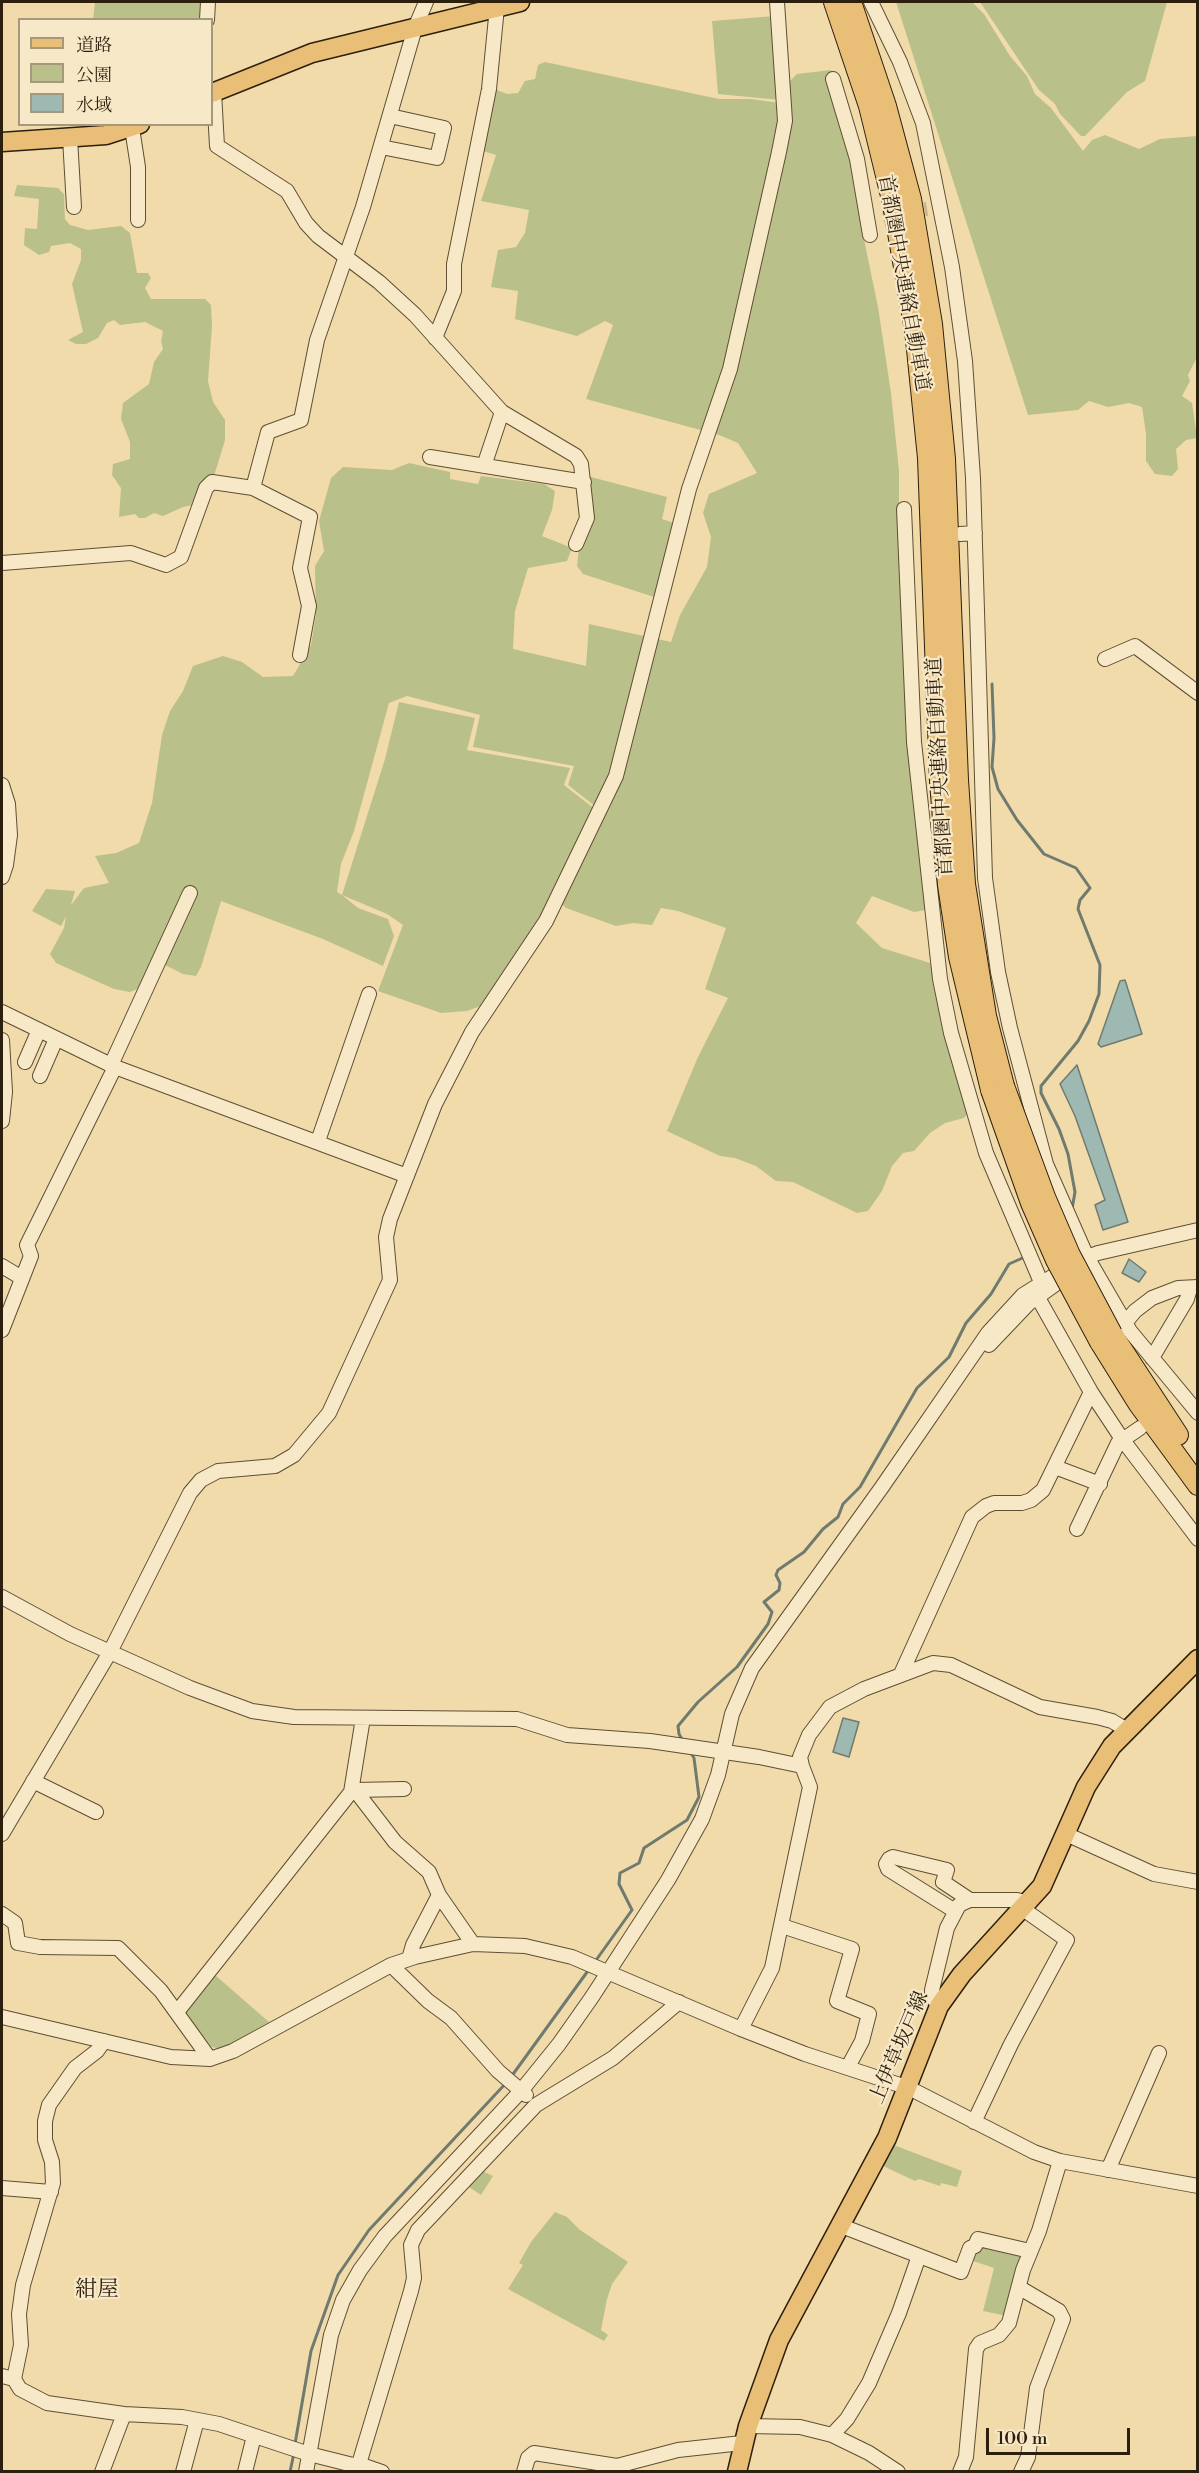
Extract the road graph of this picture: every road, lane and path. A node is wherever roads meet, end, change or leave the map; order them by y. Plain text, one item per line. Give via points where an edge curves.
1 (208, 2) edge
2 (426, 2) edge
3 (520, 2) edge
4 (777, 2) edge
5 (834, 2) edge
6 (851, 2) edge
7 (871, 2) edge
8 (497, 8) junction
9 (207, 18) edge
10 (415, 28) junction
11 (833, 79) dead end
12 (213, 92) edge
13 (390, 116) junction
14 (136, 126) edge
15 (70, 138) junction
16 (2, 142) edge
17 (381, 147) junction
18 (942, 206) junction
19 (74, 207) dead end
20 (927, 209) tunnel mouth
21 (883, 216) tunnel mouth
22 (868, 219) junction
23 (138, 220) dead end
24 (870, 235) dead end
25 (345, 257) junction
26 (435, 338) junction
27 (502, 412) junction
28 (430, 457) dead end
29 (484, 466) junction
30 (584, 482) junction
31 (253, 488) junction
32 (904, 509) dead end
33 (975, 533) junction
34 (960, 534) dead end
35 (576, 544) dead end
36 (2, 563) edge
37 (300, 655) dead end
38 (1105, 659) dead end
39 (1197, 693) edge
40 (2, 784) edge
41 (2, 877) edge
42 (190, 893) dead end
43 (369, 993) dead end
44 (4, 1013) edge
45 (39, 1030) junction
46 (56, 1039) junction
47 (968, 1039) dead end
48 (2, 1040) edge
49 (954, 1042) junction
50 (25, 1062) dead end
51 (113, 1066) junction
52 (40, 1076) dead end
53 (998, 1088) junction
54 (2, 1121) edge
55 (318, 1141) junction
56 (406, 1176) junction
57 (1197, 1230) edge
58 (1088, 1260) junction
59 (2, 1266) edge
60 (22, 1278) junction
61 (1041, 1282) junction
62 (1194, 1288) edge
63 (1037, 1296) junction
64 (2, 1330) edge
65 (1112, 1333) junction
66 (1152, 1358) junction
67 (1090, 1392) junction
68 (938, 1407) junction
69 (1197, 1413) edge
70 (1140, 1428) dead end
71 (1122, 1439) junction
72 (1197, 1462) edge
73 (1055, 1467) junction
74 (1100, 1484) junction
75 (1197, 1485) edge
76 (1077, 1529) dead end
77 (1197, 1539) edge
78 (2, 1597) edge
79 (110, 1652) junction
80 (1197, 1659) edge
81 (901, 1674) junction
82 (363, 1718) junction
83 (1127, 1730) junction
84 (723, 1752) junction
85 (802, 1766) junction
86 (33, 1781) junction
87 (353, 1788) junction
88 (404, 1789) dead end
89 (96, 1812) dead end
90 (2, 1834) edge
91 (1066, 1834) junction
92 (1197, 1882) edge
93 (439, 1895) junction
94 (970, 1900) junction
95 (1026, 1906) junction
96 (955, 1911) junction
97 (2, 1914) edge
98 (782, 1926) junction
99 (472, 1944) junction
100 (409, 1959) junction
101 (391, 1965) junction
102 (608, 1971) junction
103 (679, 2002) junction
104 (939, 2006) junction
105 (177, 2012) junction
106 (2, 2017) edge
107 (741, 2029) junction
108 (104, 2041) junction
109 (1159, 2054) dead end
110 (210, 2059) junction
111 (849, 2065) dead end
112 (909, 2088) junction
113 (520, 2091) junction
114 (536, 2105) junction
115 (974, 2122) junction
116 (1060, 2161) junction
117 (1108, 2170) junction
118 (1197, 2186) edge
119 (2, 2188) edge
120 (51, 2192) junction
121 (839, 2225) junction
122 (1030, 2252) junction
123 (919, 2256) junction
124 (1020, 2288) junction
125 (8, 2378) edge
126 (124, 2414) junction
127 (197, 2420) junction
128 (745, 2434) junction
129 (832, 2435) junction
130 (254, 2436) junction
131 (309, 2454) junction
132 (359, 2464) junction
133 (618, 2469) edge
134 (102, 2472) edge
135 (183, 2472) edge
136 (244, 2472) edge
137 (306, 2472) edge
138 (382, 2472) edge
139 (524, 2472) edge
140 (737, 2472) edge
141 (898, 2472) edge
142 (960, 2472) edge
143 (1021, 2472) edge

1 - 9 street
2 - 10 street
3 - 8 main road
4 - 56 street via 785,121 779,152 730,369 689,489 616,776 546,921 455,1061
5 - 53 highway, 首都圏中央連絡自動車道 via 869,106 893,204 915,330 928,458 940,781 948,885 959,957
6 - 53 highway, 首都圏中央連絡自動車道 via 886,105 910,199 932,324 945,459 965,884
7 - 18 street via 915,100
8 - 10 main road
8 - 26 street via 489,89 454,264 454,291
10 - 12 main road via 312,53
10 - 13 street
11 - 22 street
12 - 25 street via 217,146 287,191 306,223
13 - 17 street
13 - 17 street via 444,128 437,158
14 - 15 main road via 106,135
14 - 23 street
15 - 16 main road
15 - 19 street
17 - 25 street
18 - 20 street
18 - 33 street via 965,361
21 - 22 street
22 - 24 street
25 - 26 street via 379,282
25 - 31 street via 316,340 301,420 268,432
26 - 27 street
27 - 29 street
27 - 30 street via 576,456
28 - 29 street
29 - 30 street
30 - 35 street via 587,518
31 - 36 street via 212,482 206,488 181,557 166,565 131,553
31 - 37 street via 309,517 300,568 309,606 308,622
32 - 49 street via 911,536 914,742 940,979
33 - 34 street
33 - 58 street via 985,878 1005,1029 1046,1164
38 - 39 street via 1135,646
40 - 41 street via 10,835
42 - 51 street
43 - 55 street
44 - 45 street
44 - 48 street
45 - 46 street
45 - 50 street
46 - 51 street
46 - 52 street
47 - 49 street
48 - 54 street
49 - 61 street via 986,1153
51 - 55 street
51 - 60 street via 27,1245 31,1256
53 - 65 highway, 首都圏中央連絡自動車道, bridge via 1070,1255
55 - 56 street via 359,1161
56 - 79 street via 386,1237 390,1280 329,1413 294,1455 275,1466 218,1471 201,1480 190,1493
57 - 58 street
58 - 61 street
58 - 63 street
58 - 65 street
59 - 60 street
60 - 64 street
61 - 68 street via 1000,1317
62 - 65 street via 1178,1288 1152,1298
62 - 66 street
63 - 67 street
63 - 68 street via 987,1347
65 - 66 street
65 - 72 highway, 首都圏中央連絡自動車道 via 1149,1395
65 - 75 highway, 首都圏中央連絡自動車道 via 1138,1402
66 - 69 street via 1179,1400
67 - 71 street
67 - 73 street
68 - 84 street via 760,1656 737,1699
70 - 71 street
71 - 74 street
71 - 77 street
73 - 74 street
73 - 81 street via 1043,1490 1030,1500 994,1503 972,1517
74 - 76 street
78 - 79 street
79 - 82 street via 227,1704 294,1717
79 - 86 street
80 - 83 main road, 上伊草坂戸線
81 - 83 street via 945,1663 1031,1704 1112,1721
81 - 85 street via 843,1699 823,1714 800,1757
82 - 84 street via 517,1719 567,1735 650,1741
82 - 87 street
83 - 91 main road, 上伊草坂戸線 via 1098,1766
84 - 85 street
84 - 102 street via 713,1792 696,1832
85 - 98 street via 810,1787
86 - 89 street
86 - 90 street
87 - 88 street
87 - 93 street via 395,1842 429,1872
87 - 105 street
91 - 92 street via 1154,1874
91 - 95 main road, 上伊草坂戸線 via 1042,1886
93 - 99 street
93 - 100 street
94 - 95 street via 1017,1899
94 - 96 street
94 - 96 street via 943,1882 947,1870 889,1859 888,1869
95 - 104 main road, 上伊草坂戸線 via 962,1974
95 - 115 street via 1067,1940
96 - 104 street via 932,1990
97 - 105 street via 15,1923 18,1943 117,1948
98 - 107 street via 772,1968
98 - 111 street via 852,1949 837,2001 869,2014 862,2041
99 - 100 street
99 - 102 street via 525,1946 572,1957
100 - 101 street
101 - 110 street via 233,2051
101 - 113 street via 451,2018
102 - 103 street
102 - 113 street via 569,2030
103 - 107 street
103 - 114 street via 613,2058
104 - 112 main road, 上伊草坂戸線
105 - 110 street
106 - 108 street
107 - 112 street
108 - 110 street via 171,2057
108 - 120 street via 98,2051 75,2068 49,2104 45,2140 54,2169
109 - 117 street
112 - 115 street
112 - 121 main road, 上伊草坂戸線 via 881,2150
113 - 114 street
113 - 131 street via 385,2236 351,2286 331,2335
114 - 132 street via 418,2230 411,2245 411,2290
115 - 116 street
116 - 117 street
116 - 122 street
117 - 118 street
119 - 120 street
120 - 125 street via 23,2285 19,2313 21,2345
121 - 123 street
121 - 128 main road, 上伊草坂戸線 via 779,2340
122 - 123 street via 978,2239 961,2272
122 - 124 street
123 - 129 street via 869,2383
124 - 142 street via 1004,2330 976,2349 966,2457
124 - 143 street via 1059,2311 1063,2319 1036,2388 1028,2457
125 - 126 street via 47,2403
126 - 127 street
126 - 134 street
127 - 130 street
127 - 135 street
128 - 129 street via 800,2427
128 - 133 street
128 - 140 main road, 上伊草坂戸線
129 - 141 street
130 - 131 street
130 - 136 street
131 - 132 street
131 - 137 street
132 - 138 street
133 - 139 street via 534,2453

